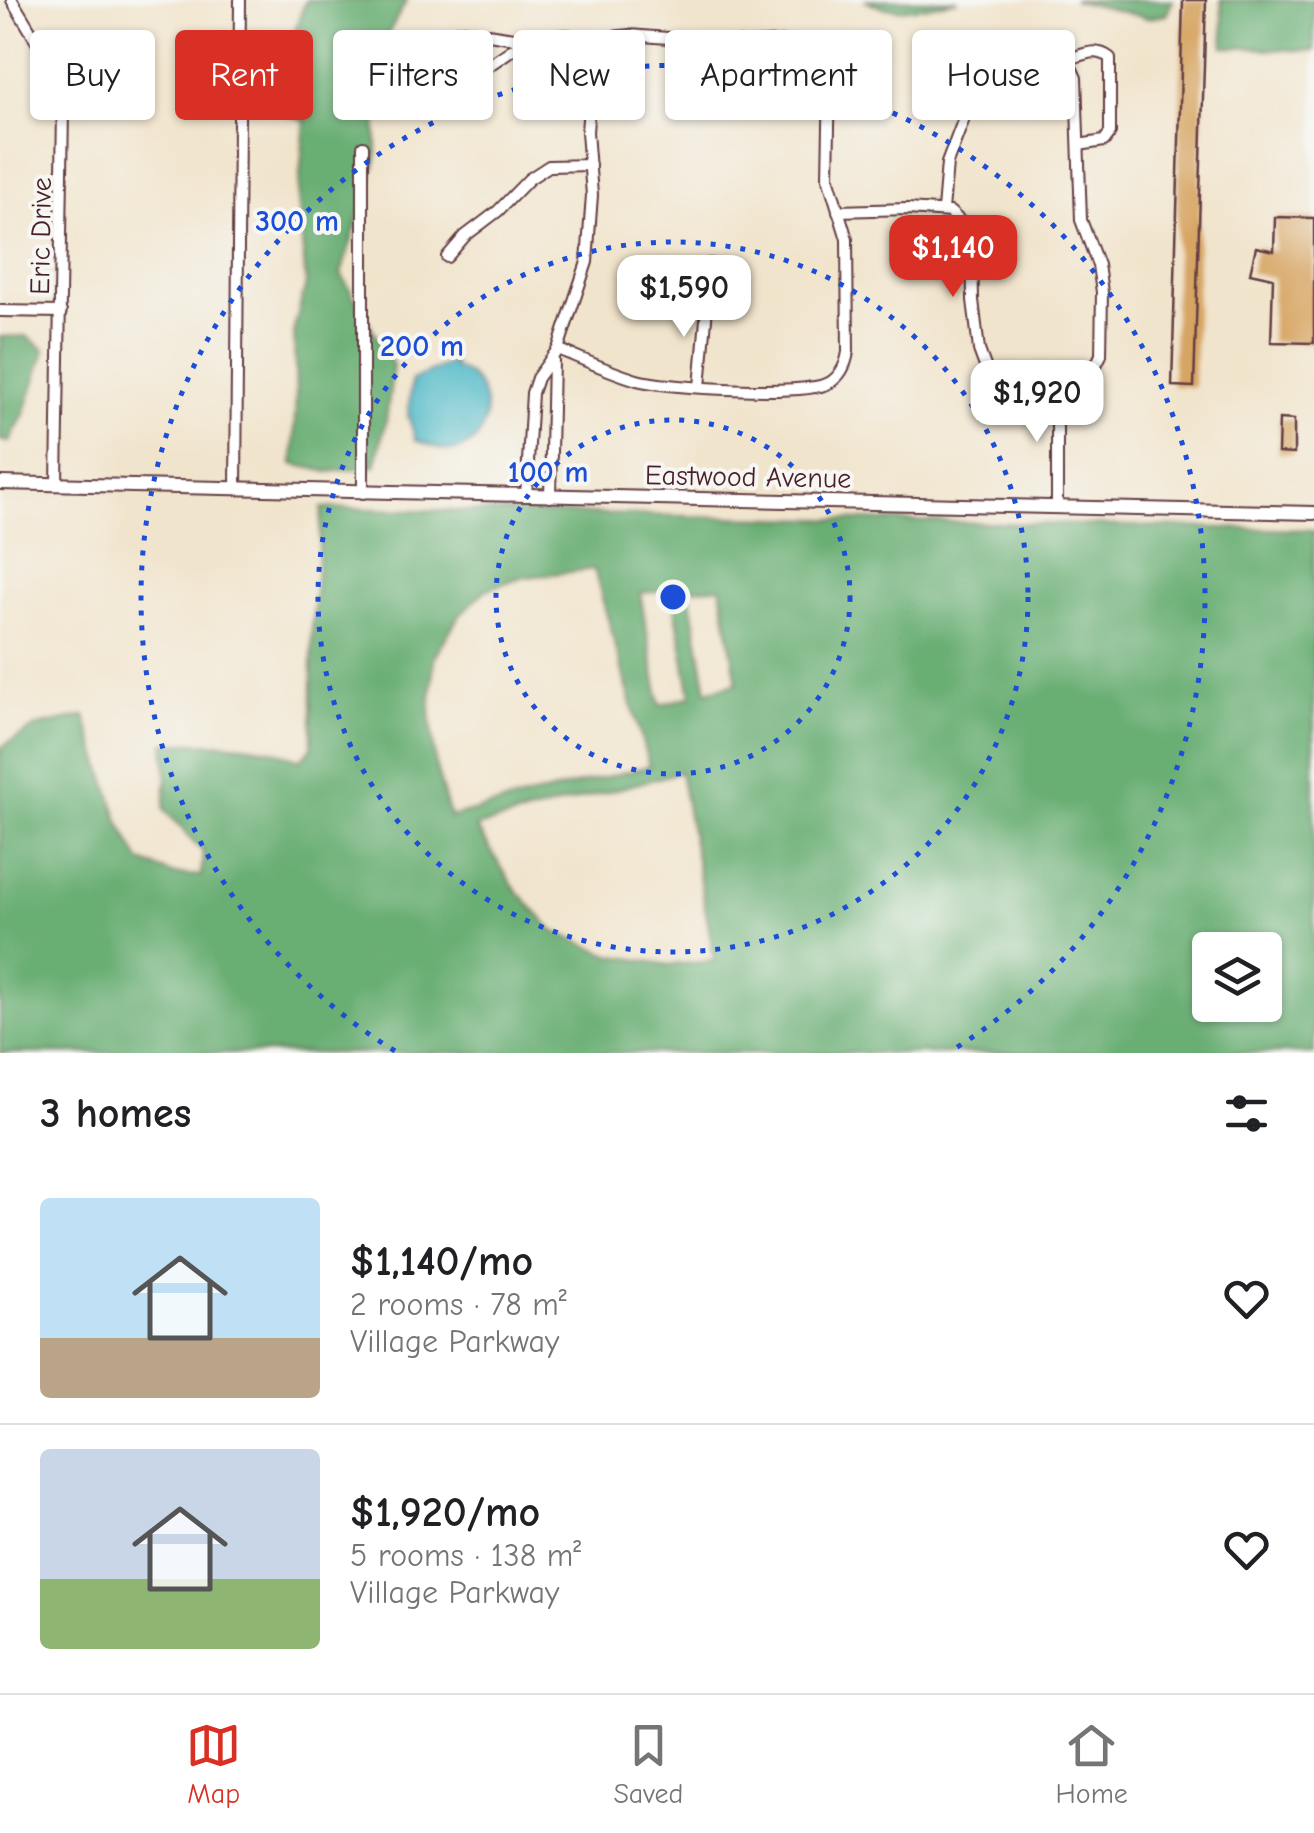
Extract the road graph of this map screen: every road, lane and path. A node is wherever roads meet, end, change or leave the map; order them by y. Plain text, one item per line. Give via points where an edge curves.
1 (12, 0) edge
2 (240, 0) edge
3 (526, 40) joint
4 (1075, 57) edge
5 (1075, 75) edge
6 (588, 120) edge
7 (829, 120) edge
8 (963, 120) edge
9 (1078, 145) junction
10 (363, 146) dead end
11 (590, 165) junction
12 (838, 210) junction
13 (943, 210) junction
14 (447, 257) dead end
15 (708, 296) dead end
16 (0, 311) edge
17 (62, 312) junction
18 (556, 354) junction
19 (1057, 382) junction
20 (700, 387) junction
21 (529, 422) junction
22 (553, 423) junction
23 (528, 451) junction
24 (552, 452) junction
25 (0, 482) edge
26 (57, 484) junction
27 (236, 489) junction
28 (362, 492) junction
29 (526, 496) junction
30 (550, 496) junction
31 (1057, 508) junction
32 (1314, 513) edge

1 - 17 street, Eric Drive via 60,93
2 - 27 street
3 - 3 street via 463,83 439,82 432,72 434,45 444,34 463,30
4 - 9 street via 1102,52 1110,58 1110,133 1104,141
5 - 9 street
6 - 11 street
7 - 12 street via 828,177
8 - 13 street via 947,163
9 - 19 street via 1080,220 1100,274 1100,354 1086,376
10 - 28 street
11 - 14 street via 549,166
11 - 18 street via 588,262
12 - 13 street
12 - 20 street via 847,238 846,366 818,387
13 - 19 street via 971,238 973,300 986,368 1001,379
15 - 20 street
16 - 17 street
17 - 26 street, Eric Drive
18 - 20 street via 641,381
18 - 21 street via 537,378
18 - 22 street
19 - 31 street
21 - 22 street
21 - 23 street
22 - 24 street
23 - 24 street
23 - 29 street
24 - 30 street
25 - 26 street, Eastwood Avenue
26 - 27 street, Eastwood Avenue
27 - 28 street, Eastwood Avenue
28 - 29 street, Eastwood Avenue
29 - 30 street, Eastwood Avenue
30 - 31 street, Eastwood Avenue
31 - 32 street, Eastwood Avenue

